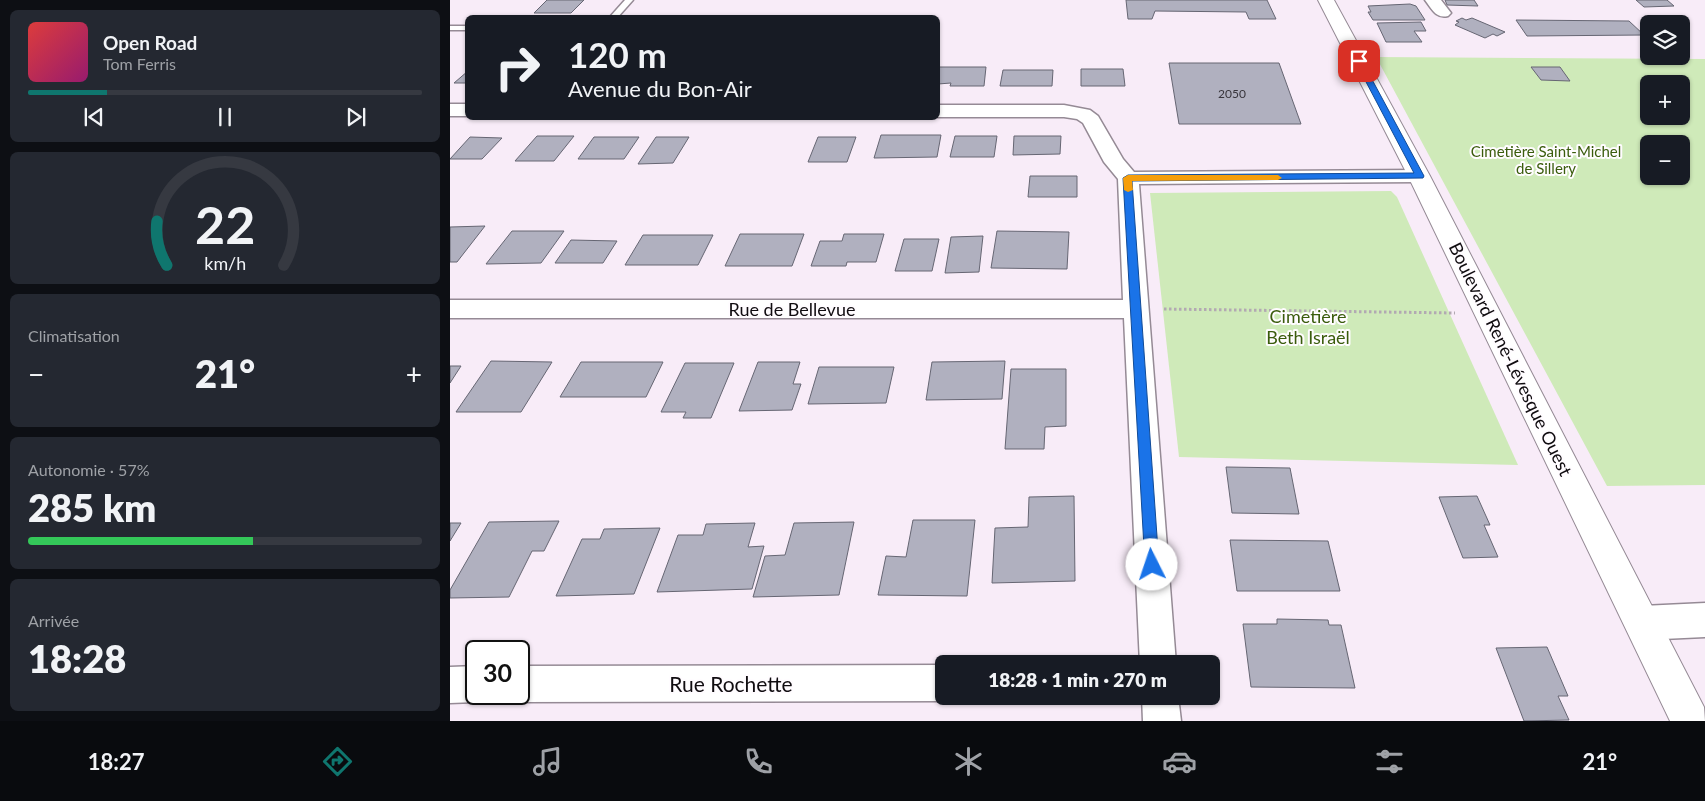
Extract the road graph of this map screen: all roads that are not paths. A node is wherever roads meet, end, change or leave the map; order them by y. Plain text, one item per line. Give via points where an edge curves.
1 (629, 0) edge
2 (1326, 0) edge
3 (1433, 0) edge
4 (1443, 13) dead end
5 (615, 15) edge
6 (450, 28) edge
7 (465, 28) edge
8 (450, 110) edge
9 (465, 110) edge
10 (940, 110) edge
11 (1420, 176) junction
12 (1128, 178) junction
13 (450, 309) edge
14 (1135, 309) junction
15 (1705, 620) edge
16 (1642, 623) junction
17 (1157, 655) edge
18 (935, 683) edge
19 (465, 684) edge
20 (530, 684) edge
21 (450, 685) edge
22 (1161, 705) edge
23 (1162, 721) edge
24 (1690, 721) edge

1 - 5 lane
2 - 11 main road, Boulevard René-Lévesque Ouest
3 - 4 street
6 - 7 lane
8 - 9 street
10 - 12 street via 1084,114
11 - 12 street
11 - 16 main road, Boulevard René-Lévesque Ouest
12 - 14 street
13 - 14 street, Rue de Bellevue
14 - 17 street
15 - 16 street
16 - 24 main road, Boulevard René-Lévesque Ouest
18 - 20 street, Rue Rochette
19 - 21 street
22 - 23 street

